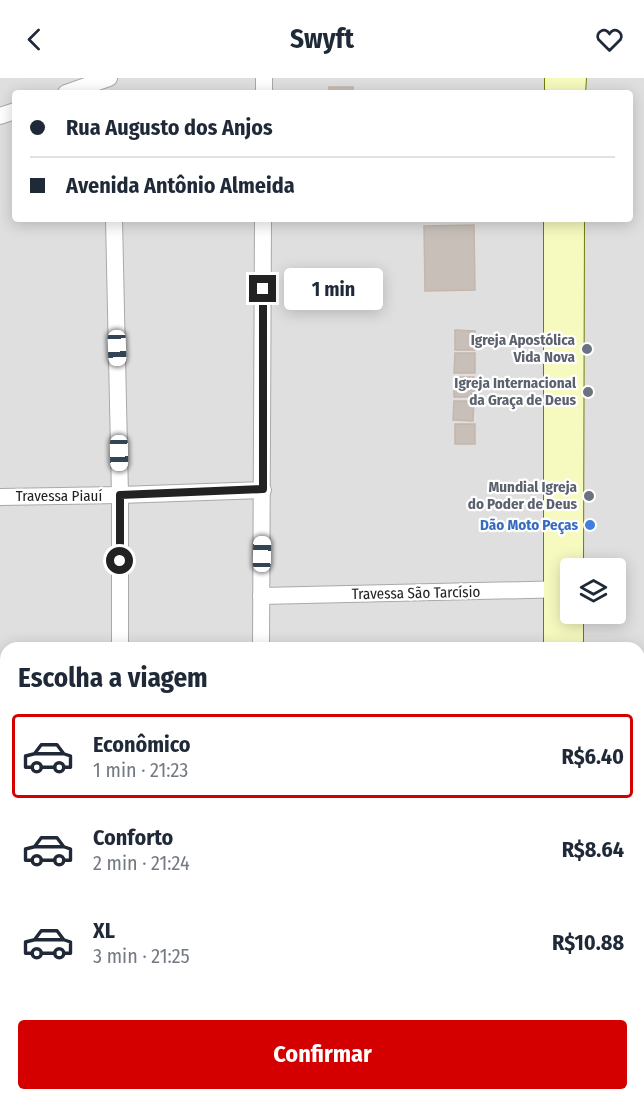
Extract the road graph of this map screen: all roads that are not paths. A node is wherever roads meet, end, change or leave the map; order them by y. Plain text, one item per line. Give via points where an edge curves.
1 (107, 82) edge
2 (77, 90) edge
3 (114, 222) edge
4 (263, 222) edge
5 (555, 222) edge
6 (573, 222) edge
7 (562, 318) junction
8 (263, 489) junction
9 (120, 495) junction
10 (0, 496) edge
11 (562, 558) edge
12 (572, 558) edge
13 (560, 589) edge
14 (261, 596) junction
15 (560, 606) edge
16 (572, 624) edge
17 (120, 642) edge
18 (261, 642) edge
19 (556, 642) edge
20 (572, 642) edge

1 - 2 street
3 - 9 street
4 - 8 street
5 - 7 main road
6 - 7 main road
7 - 11 main road
7 - 12 main road
8 - 9 street, Travessa Piauí
8 - 14 street
9 - 10 street, Travessa Piauí
9 - 17 street
13 - 14 street, Travessa São Tarcísio
14 - 18 street
15 - 19 main road
16 - 20 main road

